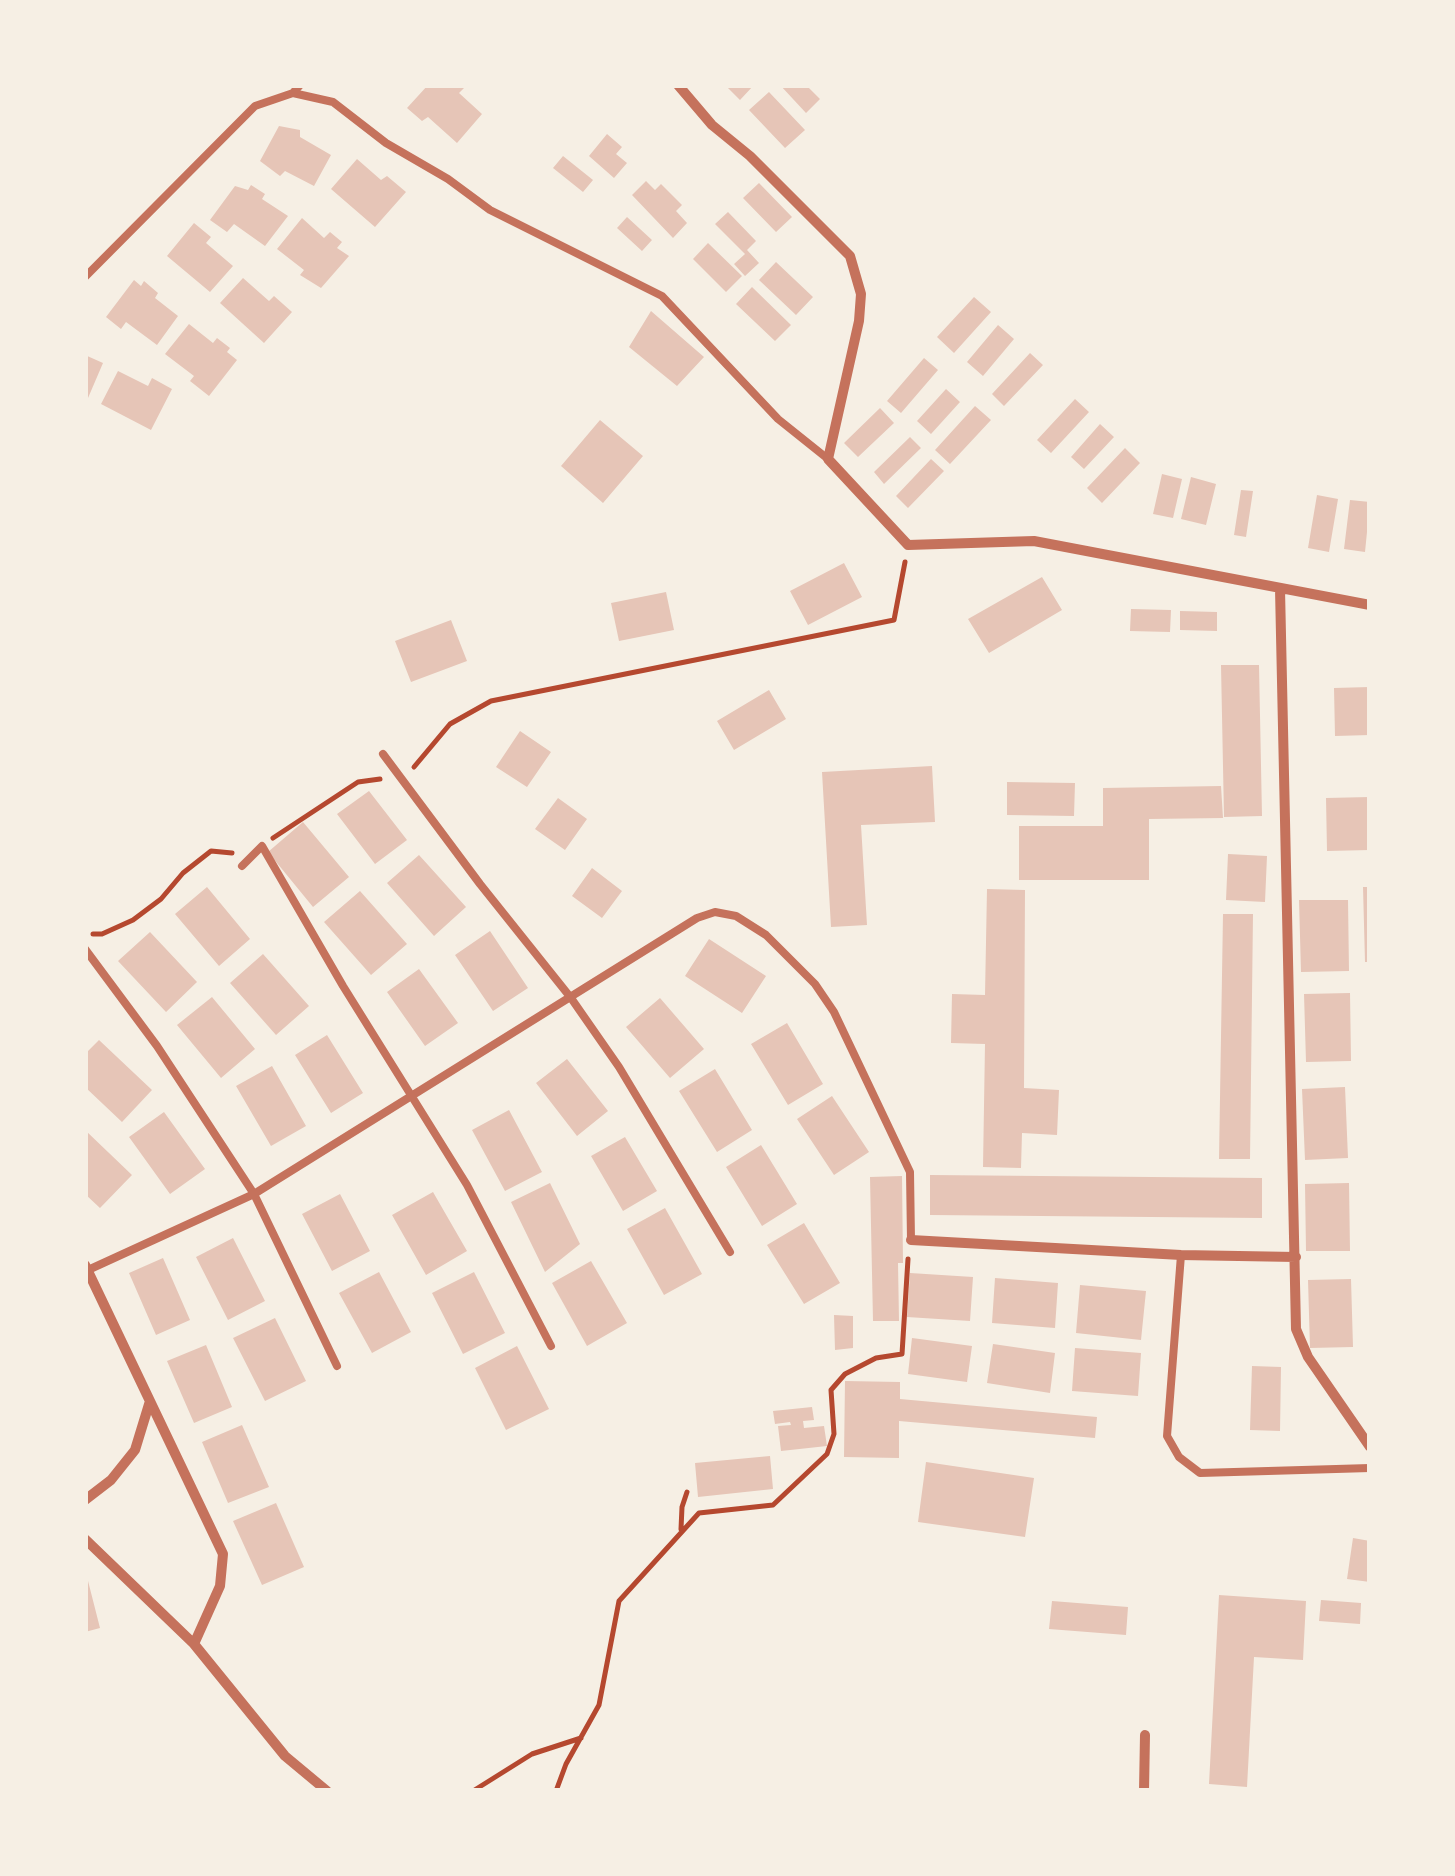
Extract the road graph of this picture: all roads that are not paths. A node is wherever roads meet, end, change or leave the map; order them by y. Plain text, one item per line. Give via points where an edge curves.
1 (678, 85) edge
2 (297, 89) edge
3 (85, 277) edge
4 (828, 459) junction
5 (1280, 590) junction
6 (1370, 605) edge
7 (383, 754) dead end
8 (242, 866) dead end
9 (85, 949) edge
10 (572, 998) junction
11 (412, 1098) junction
12 (254, 1194) junction
13 (911, 1240) joint
14 (730, 1252) dead end
15 (1181, 1254) junction
16 (1296, 1257) junction
17 (87, 1267) edge
18 (551, 1346) dead end
19 (336, 1366) dead end
20 (151, 1400) junction
21 (1370, 1447) edge
22 (1370, 1468) edge
23 (85, 1500) edge
24 (85, 1539) edge
25 (194, 1644) junction
26 (1145, 1734) dead end
27 (327, 1791) edge
28 (1144, 1791) edge

1 - 4 street via 822,226 856,270 859,321
2 - 3 lane via 255,106
2 - 4 lane via 333,102 490,210 662,296 778,419
4 - 5 street via 908,545 1034,541
5 - 6 street
5 - 16 street
7 - 10 lane
8 - 11 lane via 262,846
9 - 12 lane
10 - 11 lane
10 - 13 lane via 697,918 716,912 736,916 766,934 834,1012 910,1172
10 - 14 lane
11 - 12 lane
11 - 18 lane via 467,1185
12 - 17 lane
12 - 19 lane
13 - 15 street
15 - 16 street
15 - 22 lane via 1167,1436 1179,1457 1200,1472
16 - 21 street via 1296,1328 1308,1357
17 - 20 street
20 - 23 street via 134,1450
20 - 25 street via 223,1554 220,1586
24 - 25 street
25 - 27 street via 285,1756
26 - 28 street

